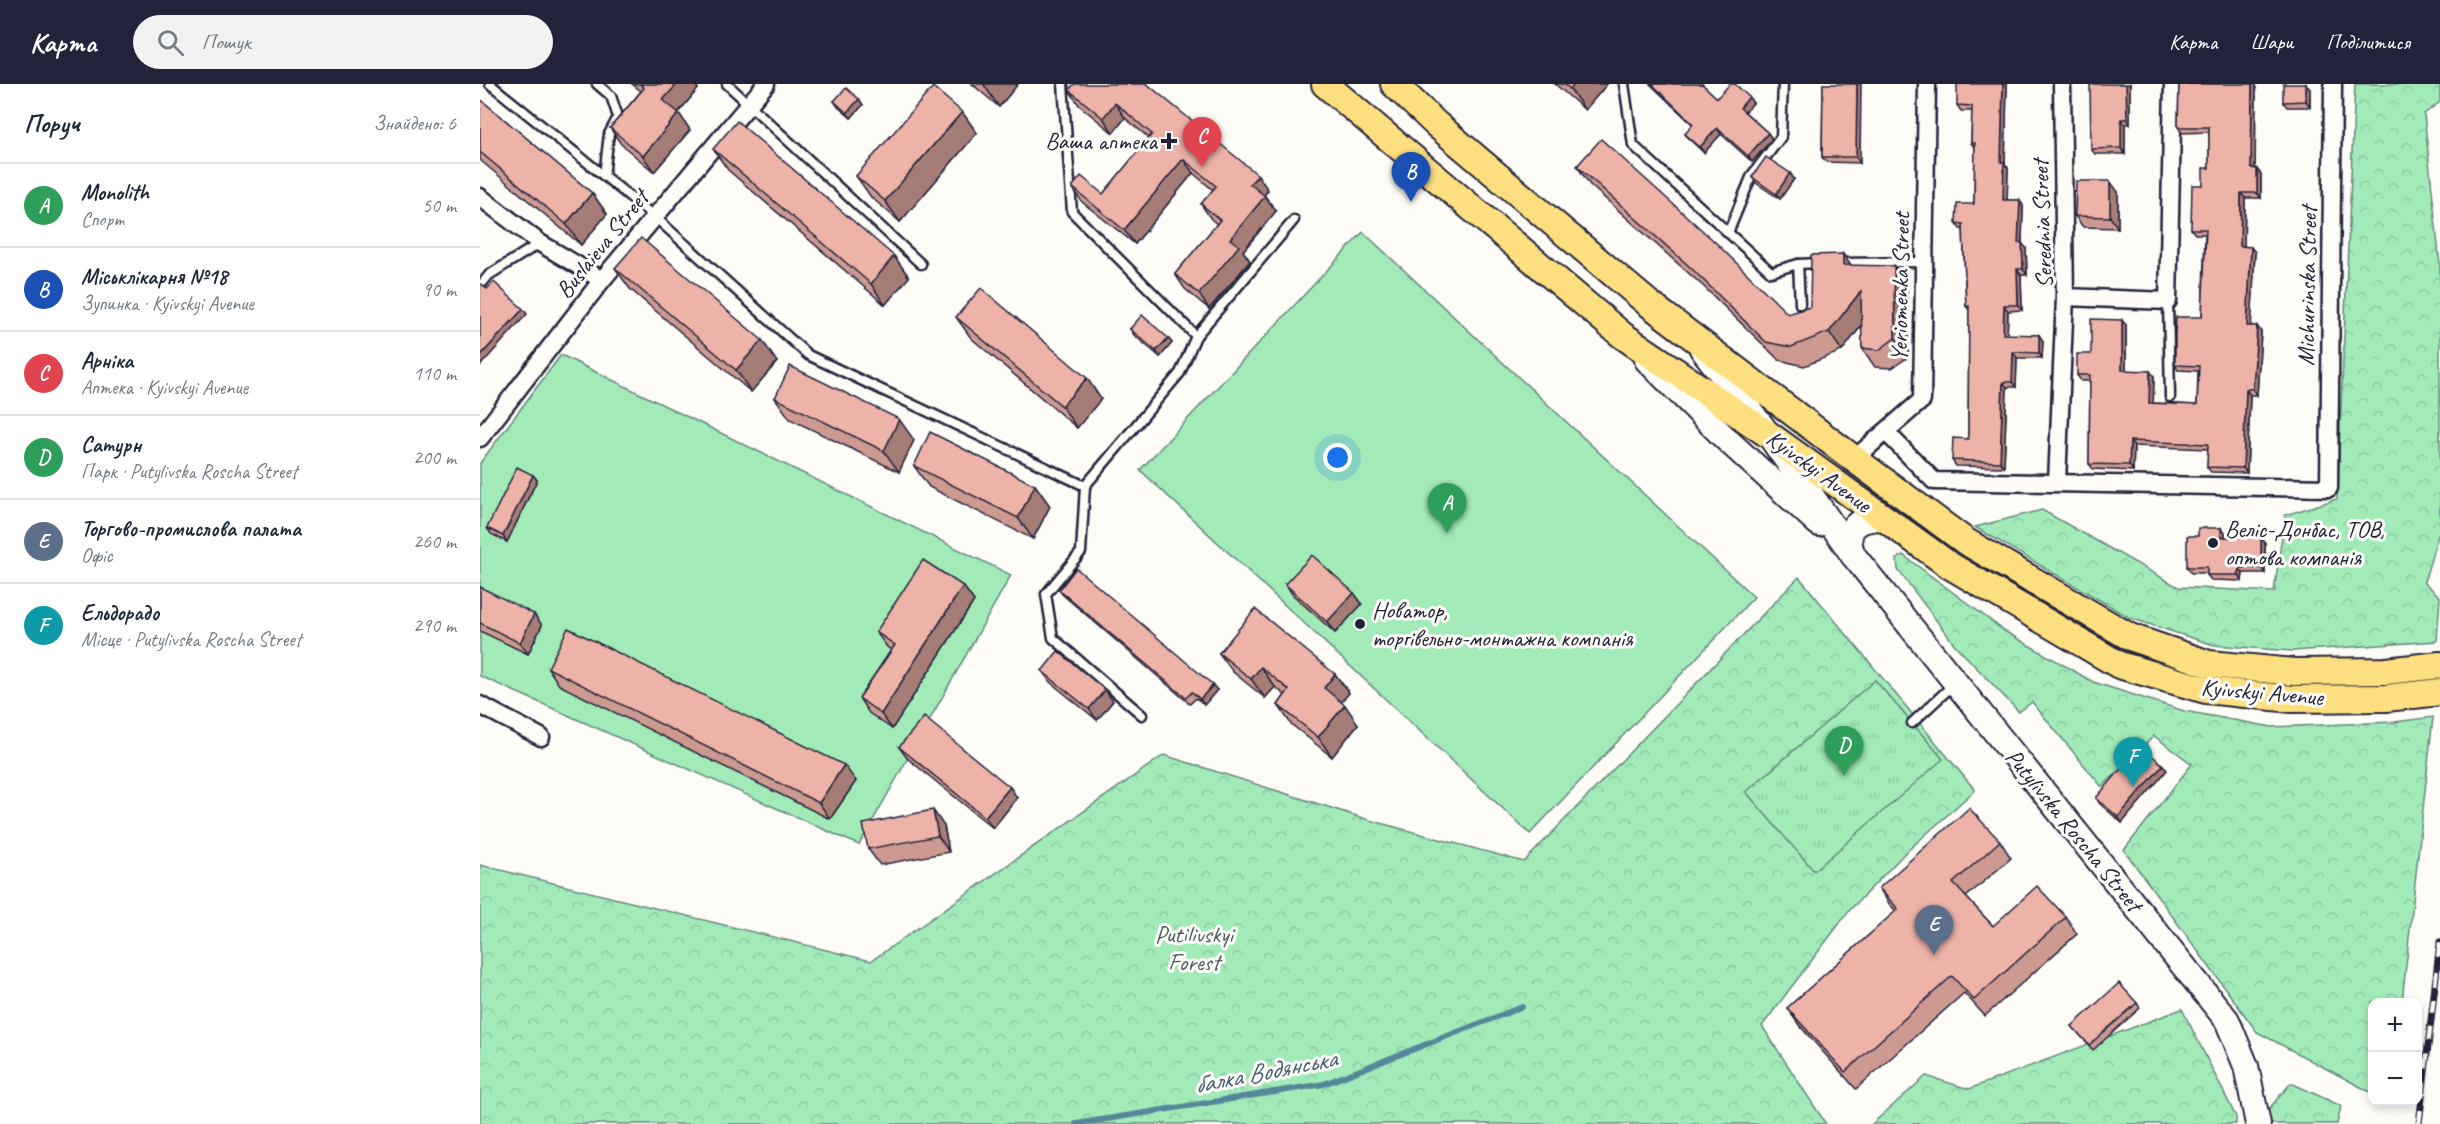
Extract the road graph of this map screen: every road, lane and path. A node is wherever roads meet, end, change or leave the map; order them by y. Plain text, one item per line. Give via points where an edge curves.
1 (490, 84) edge
2 (597, 84) edge
3 (728, 84) edge
4 (765, 84) edge
5 (1063, 84) edge
6 (1325, 84) edge
7 (1394, 84) edge
8 (1624, 84) edge
9 (1783, 84) edge
10 (1927, 84) edge
11 (2061, 84) edge
12 (2173, 84) edge
13 (2333, 84) edge
14 (749, 104) junction
15 (604, 176) junction
16 (480, 197) edge
17 (655, 217) junction
18 (1294, 220) dead end
19 (1728, 233) junction
20 (540, 243) junction
21 (1924, 262) junction
22 (921, 264) dead end
23 (1798, 264) junction
24 (602, 280) junction
25 (480, 286) edge
26 (2065, 297) junction
27 (2168, 301) junction
28 (1648, 303) junction
29 (1800, 304) dead end
30 (1622, 335) junction
31 (1196, 336) junction
32 (1695, 340) junction
33 (2170, 397) dead end
34 (1886, 432) junction
35 (1769, 435) junction
36 (480, 438) edge
37 (1854, 459) junction
38 (2057, 483) junction
39 (1085, 486) junction
40 (1884, 518) junction
41 (1853, 555) junction
42 (2440, 665) edge
43 (1956, 682) junction
44 (2440, 692) edge
45 (480, 705) edge
46 (1142, 715) dead end
47 (1912, 723) dead end
48 (541, 737) dead end
49 (2258, 1124) edge

1 - 15 lane
2 - 15 lane via 611,96 618,117 609,134
3 - 14 lane
4 - 14 street, Buslaieva Street
5 - 31 lane via 1072,212
6 - 30 main road, Kyivskyi Avenue
7 - 28 main road, Kyivskyi Avenue
8 - 19 lane via 1633,145
9 - 19 lane via 1781,137 1752,175
10 - 21 street, Yeriomenka Street
11 - 26 street, Serednia Street
12 - 27 street
13 - 38 street, Michurinska Street via 2329,488
14 - 17 street, Buslaieva Street
14 - 22 lane
15 - 17 lane
16 - 20 street
17 - 24 street, Buslaieva Street
17 - 39 lane via 808,355
18 - 31 lane
19 - 23 lane via 1771,272
20 - 24 street
20 - 25 lane via 489,275
21 - 23 lane
21 - 34 street, Yeriomenka Street via 1922,400
23 - 29 lane
24 - 36 street, Buslaieva Street
26 - 27 street, Serednia Street
26 - 38 street
27 - 33 lane
28 - 30 main road
28 - 32 main road, Kyivskyi Avenue
30 - 35 main road, Kyivskyi Avenue
30 - 41 street via 1726,439
31 - 39 lane via 1180,373
32 - 35 street
32 - 37 main road, Kyivskyi Avenue
34 - 37 street, Yeriomenka Street
34 - 38 street via 1934,481
35 - 40 main road, Kyivskyi Avenue
35 - 41 street
37 - 42 main road, Kyivskyi Avenue via 1965,541 2130,637 2210,664 2294,672
39 - 46 lane via 1081,552 1046,594 1053,638
40 - 41 street via 1867,519 1854,527 1849,540
40 - 44 main road, Kyivskyi Avenue via 1949,565 2119,665 2206,690 2292,699 2386,698
41 - 43 street, Putylivska Roscha Street
43 - 47 lane
43 - 49 street, Putylivska Roscha Street via 2227,1020 2246,1066
45 - 48 street

